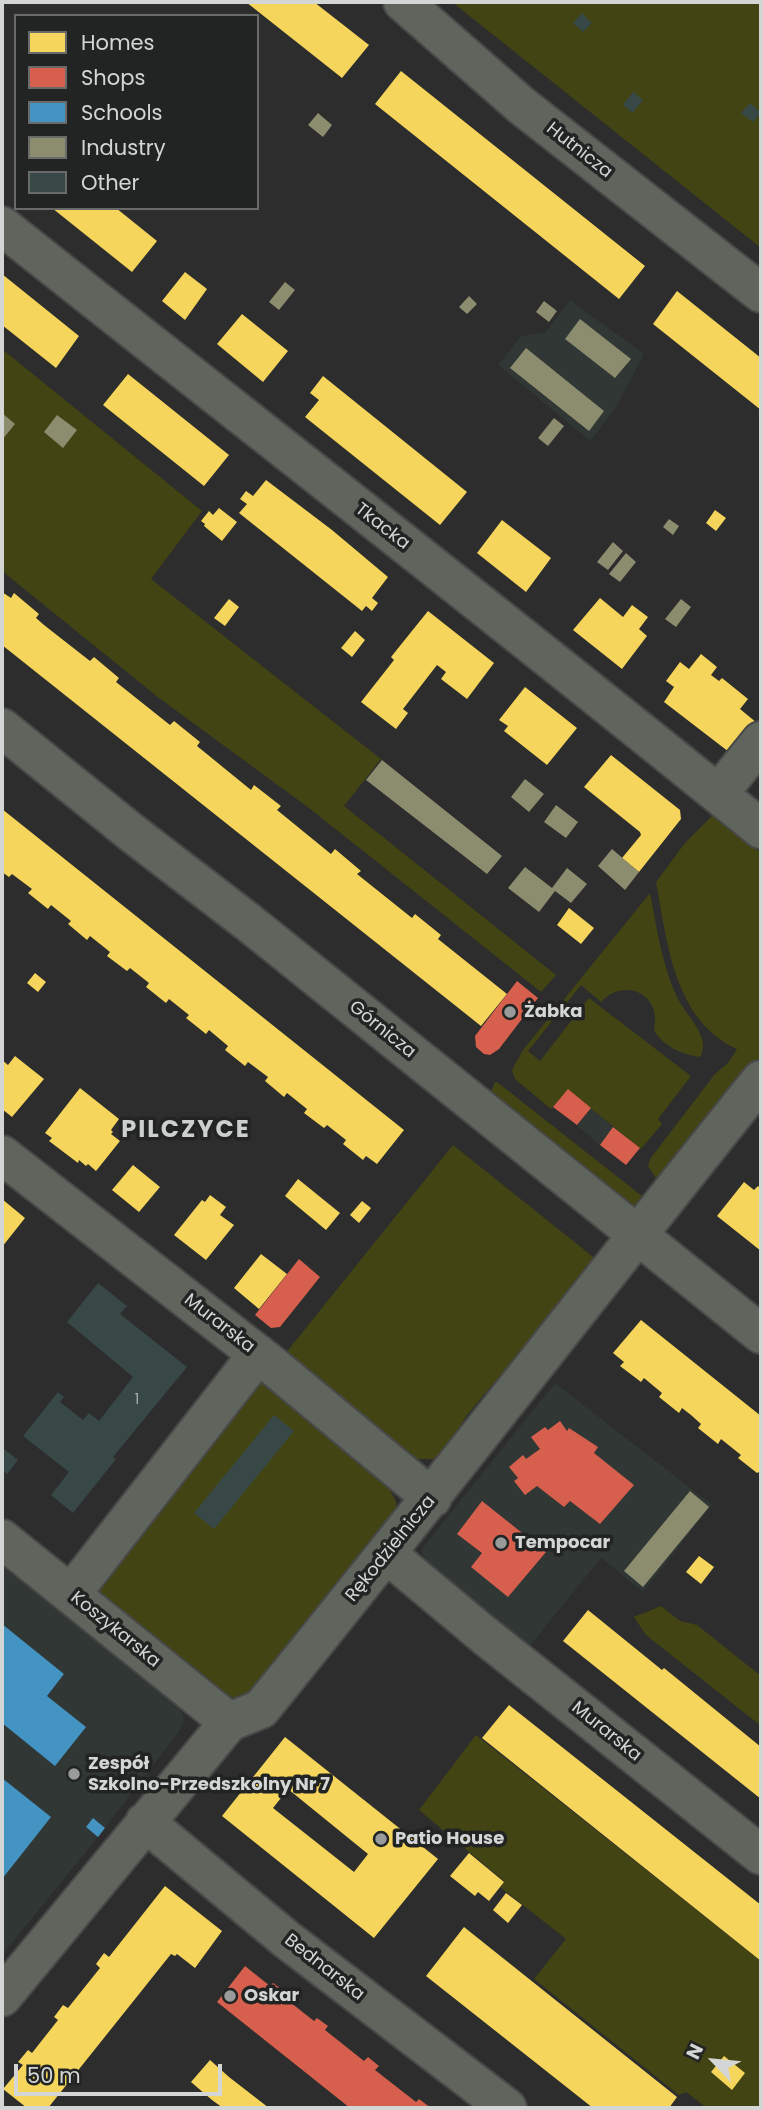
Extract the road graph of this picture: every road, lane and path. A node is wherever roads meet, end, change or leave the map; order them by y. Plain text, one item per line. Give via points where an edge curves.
1 (403, 2) edge
2 (2, 226) edge
3 (761, 293) edge
4 (2, 728) edge
5 (761, 741) edge
6 (718, 794) junction
7 (761, 829) edge
8 (761, 1080) edge
9 (2, 1155) edge
10 (638, 1235) junction
11 (761, 1334) edge
12 (258, 1354) junction
13 (432, 1499) junction
14 (2, 1539) edge
15 (387, 1554) junction
16 (71, 1594) junction
17 (229, 1722) junction
18 (145, 1822) junction
19 (761, 1855) edge
20 (2, 1997) edge
21 (507, 2108) edge

1 - 3 street, Hutnicza via 522,106
2 - 6 street, Tkacka
4 - 10 street, Górnicza
5 - 6 street
6 - 7 street, Tkacka
8 - 10 street, Rękodzielnicza
9 - 12 street, Murarska
10 - 11 street, Górnicza
10 - 13 street, Rękodzielnicza
12 - 13 street, Murarska
12 - 16 street
13 - 15 street, Rękodzielnicza
14 - 16 street, Koszykarska
15 - 17 street, Rękodzielnicza via 261,1709
15 - 19 street, Murarska
16 - 17 street, Koszykarska
17 - 18 street, Rękodzielnicza
18 - 20 street, Rękodzielnicza
18 - 21 street, Bednarska via 286,1940

